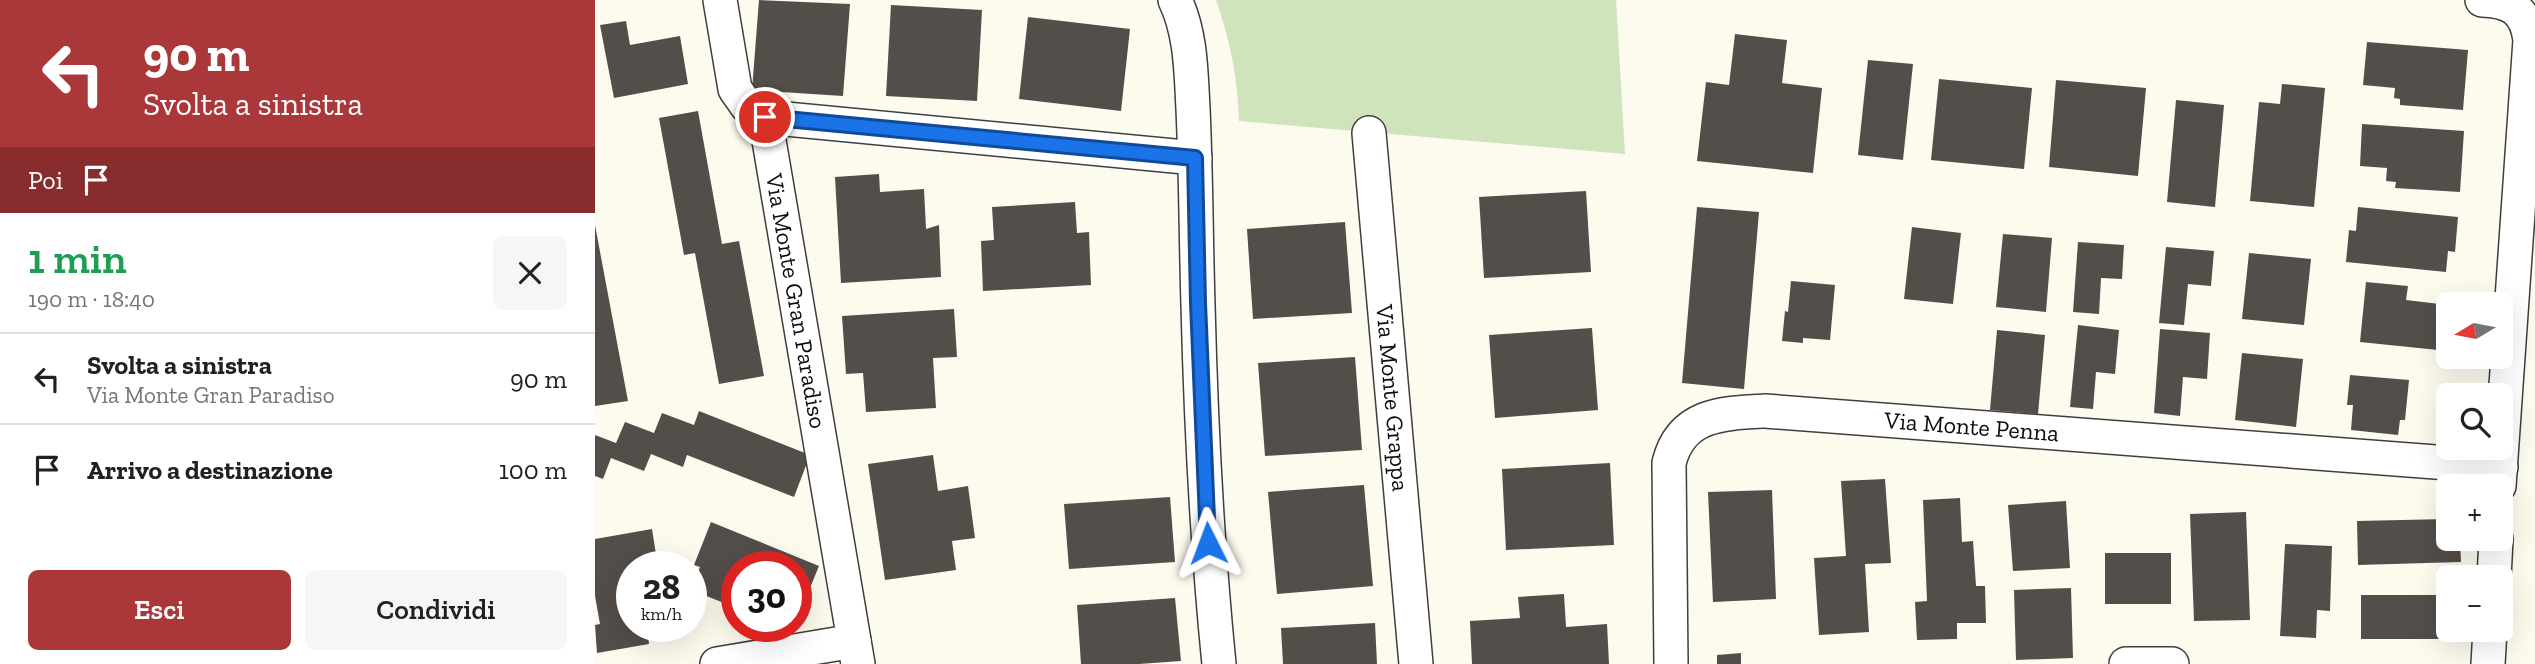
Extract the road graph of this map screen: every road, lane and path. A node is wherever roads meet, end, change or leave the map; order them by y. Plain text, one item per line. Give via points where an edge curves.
1 (720, 0) edge
2 (1175, 0) edge
3 (2481, 0) edge
4 (765, 117) junction
5 (1369, 133) dead end
6 (1195, 158) junction
7 (2467, 474) edge
8 (2500, 474) edge
9 (2489, 642) edge
10 (856, 652) edge
11 (717, 664) edge
12 (1219, 664) edge
13 (1416, 664) edge
14 (1671, 664) edge
15 (2126, 664) edge
16 (2172, 664) edge
17 (2488, 664) edge

1 - 4 street via 735,89 747,106
2 - 6 street via 1190,61
3 - 8 street via 2501,1 2517,10 2530,40
4 - 6 street
4 - 10 street, Via Monte Gran Paradiso
5 - 13 street, Via Monte Grappa
6 - 12 street via 1202,424
7 - 14 street, Via Monte Penna via 1765,411 1707,418 1694,423 1677,440 1669,463
9 - 17 street
10 - 11 street
15 - 16 street

